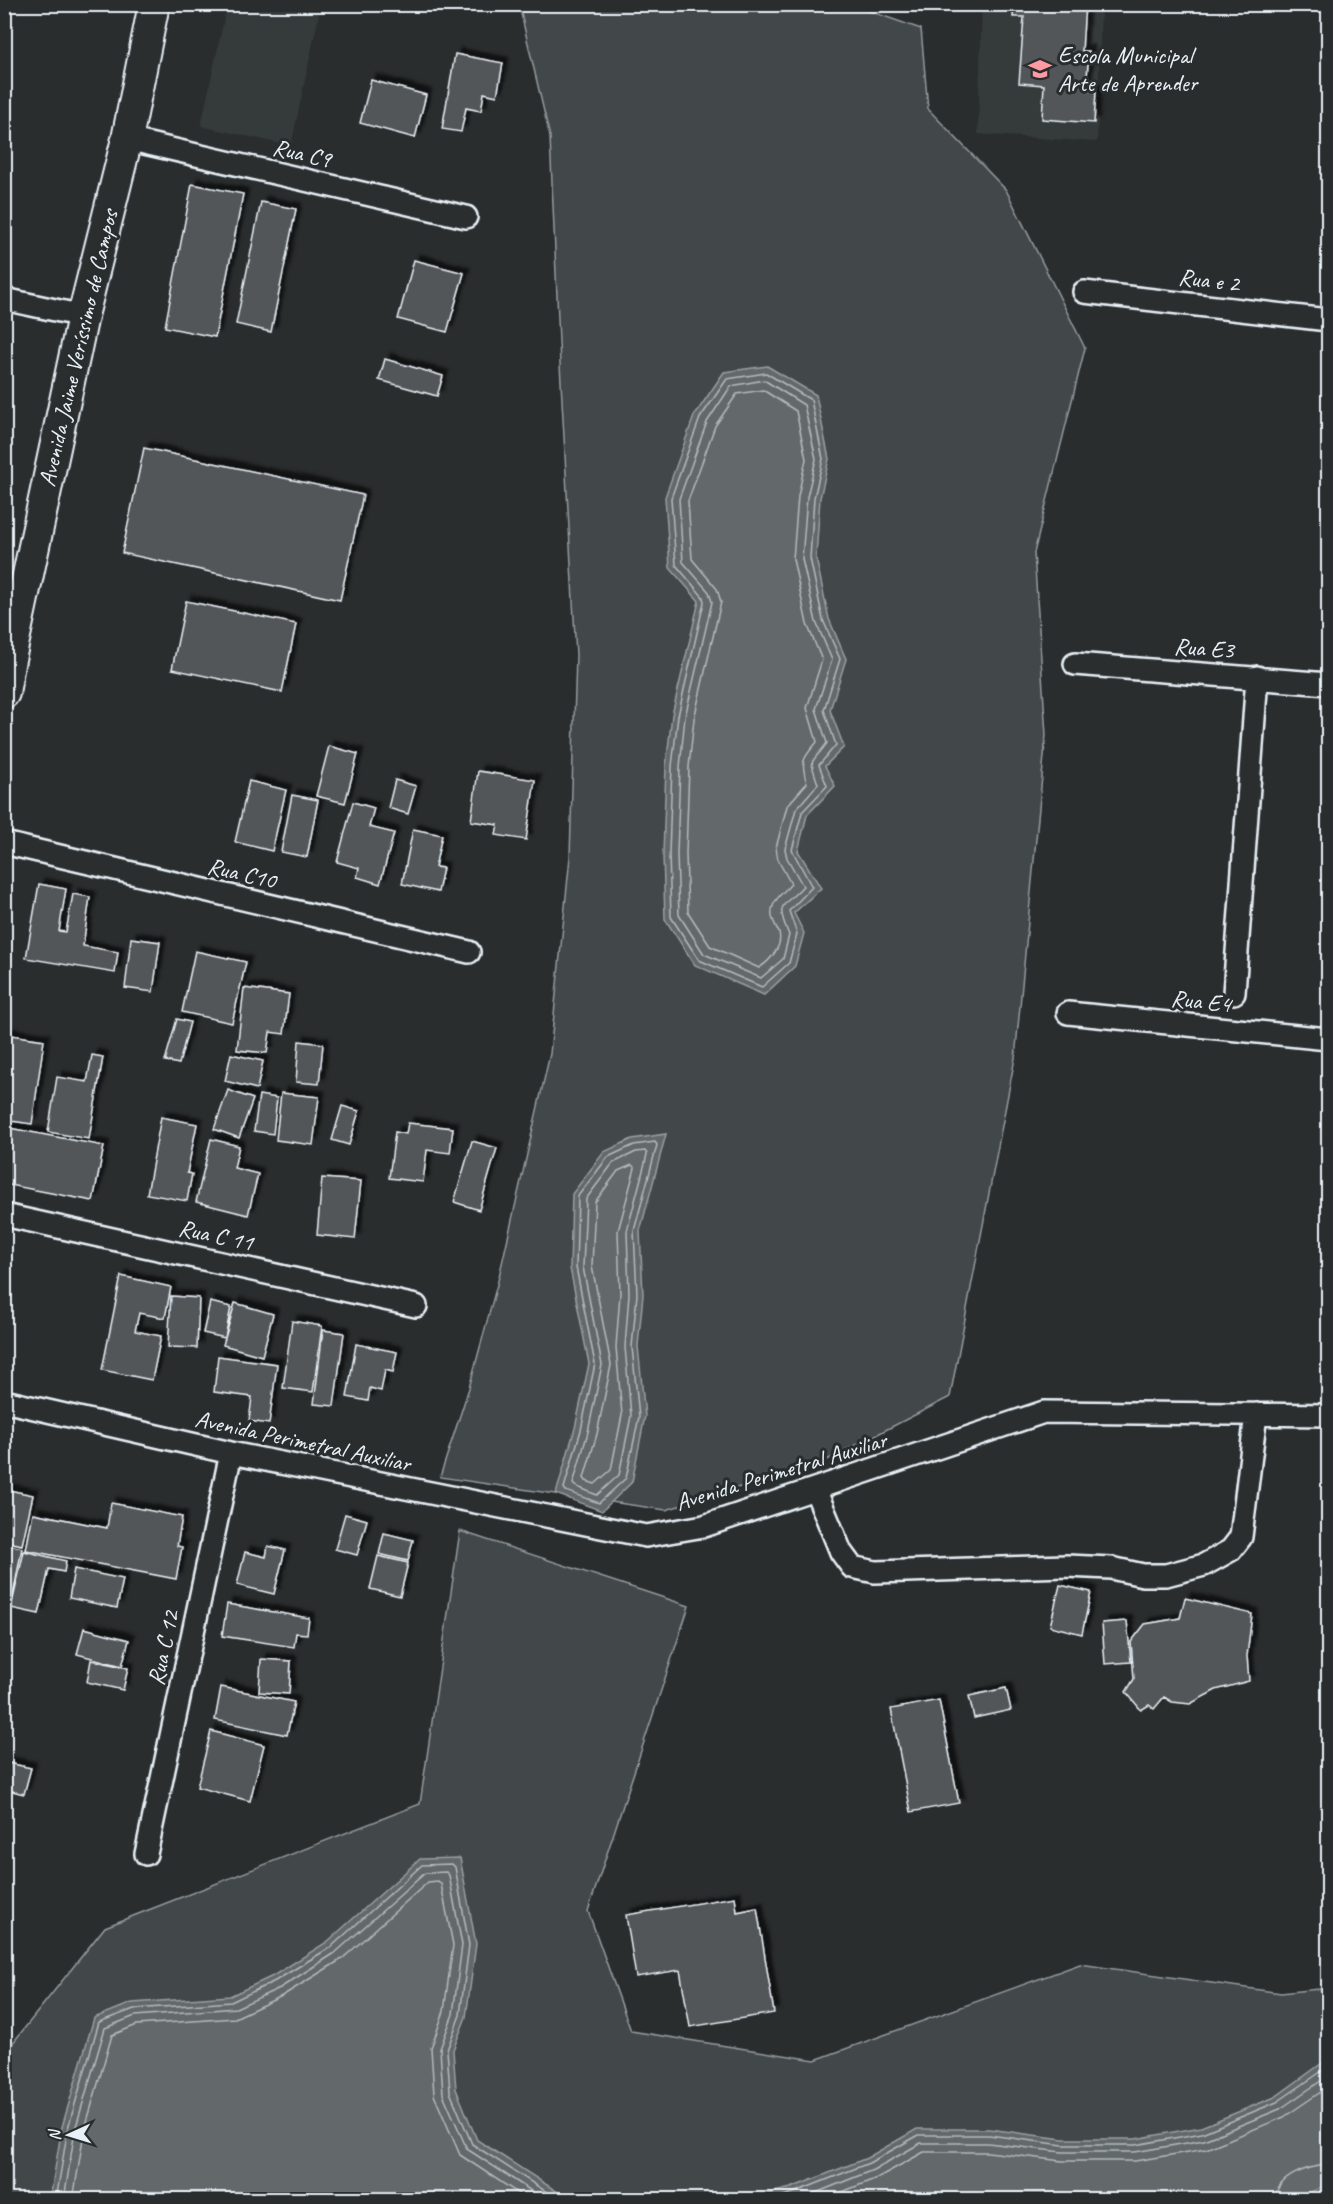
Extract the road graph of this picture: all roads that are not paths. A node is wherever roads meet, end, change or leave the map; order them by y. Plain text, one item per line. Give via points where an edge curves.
1 (154, 4) edge
2 (127, 139) junction
3 (466, 217) dead end
4 (1084, 291) dead end
5 (4, 299) edge
6 (83, 316) junction
7 (1329, 320) edge
8 (1075, 664) dead end
9 (6, 673) edge
10 (1257, 677) junction
11 (1329, 684) edge
12 (4, 843) edge
13 (469, 952) dead end
14 (1234, 993) dead end
15 (1068, 1013) dead end
16 (1329, 1039) edge
17 (4, 1215) edge
18 (416, 1306) dead end
19 (4, 1401) edge
20 (1256, 1414) junction
21 (1329, 1414) edge
22 (231, 1453) junction
23 (815, 1489) junction
24 (146, 1854) dead end

1 - 2 street, Avenida Jaime Veríssimo de Campos
2 - 3 street, Rua C9
2 - 6 street, Avenida Jaime Veríssimo de Campos
4 - 7 street, Rua e 2
5 - 6 street
6 - 9 street, Avenida Jaime Veríssimo de Campos
8 - 10 street, Rua E3
10 - 11 street, Rua E3
10 - 14 street
12 - 13 street, Rua C10
15 - 16 street, Rua E4
17 - 18 street, Rua C 11
19 - 22 street, Avenida Perimetral Auxiliar
20 - 21 street, Avenida Perimetral Auxiliar
20 - 23 street, Avenida Perimetral Auxiliar via 1044,1412
20 - 23 street via 1240,1537 1231,1550 1204,1565 1166,1575 1067,1566 875,1572 852,1567 841,1552
22 - 23 street, Avenida Perimetral Auxiliar via 646,1536 704,1526
22 - 24 street, Rua C 12

